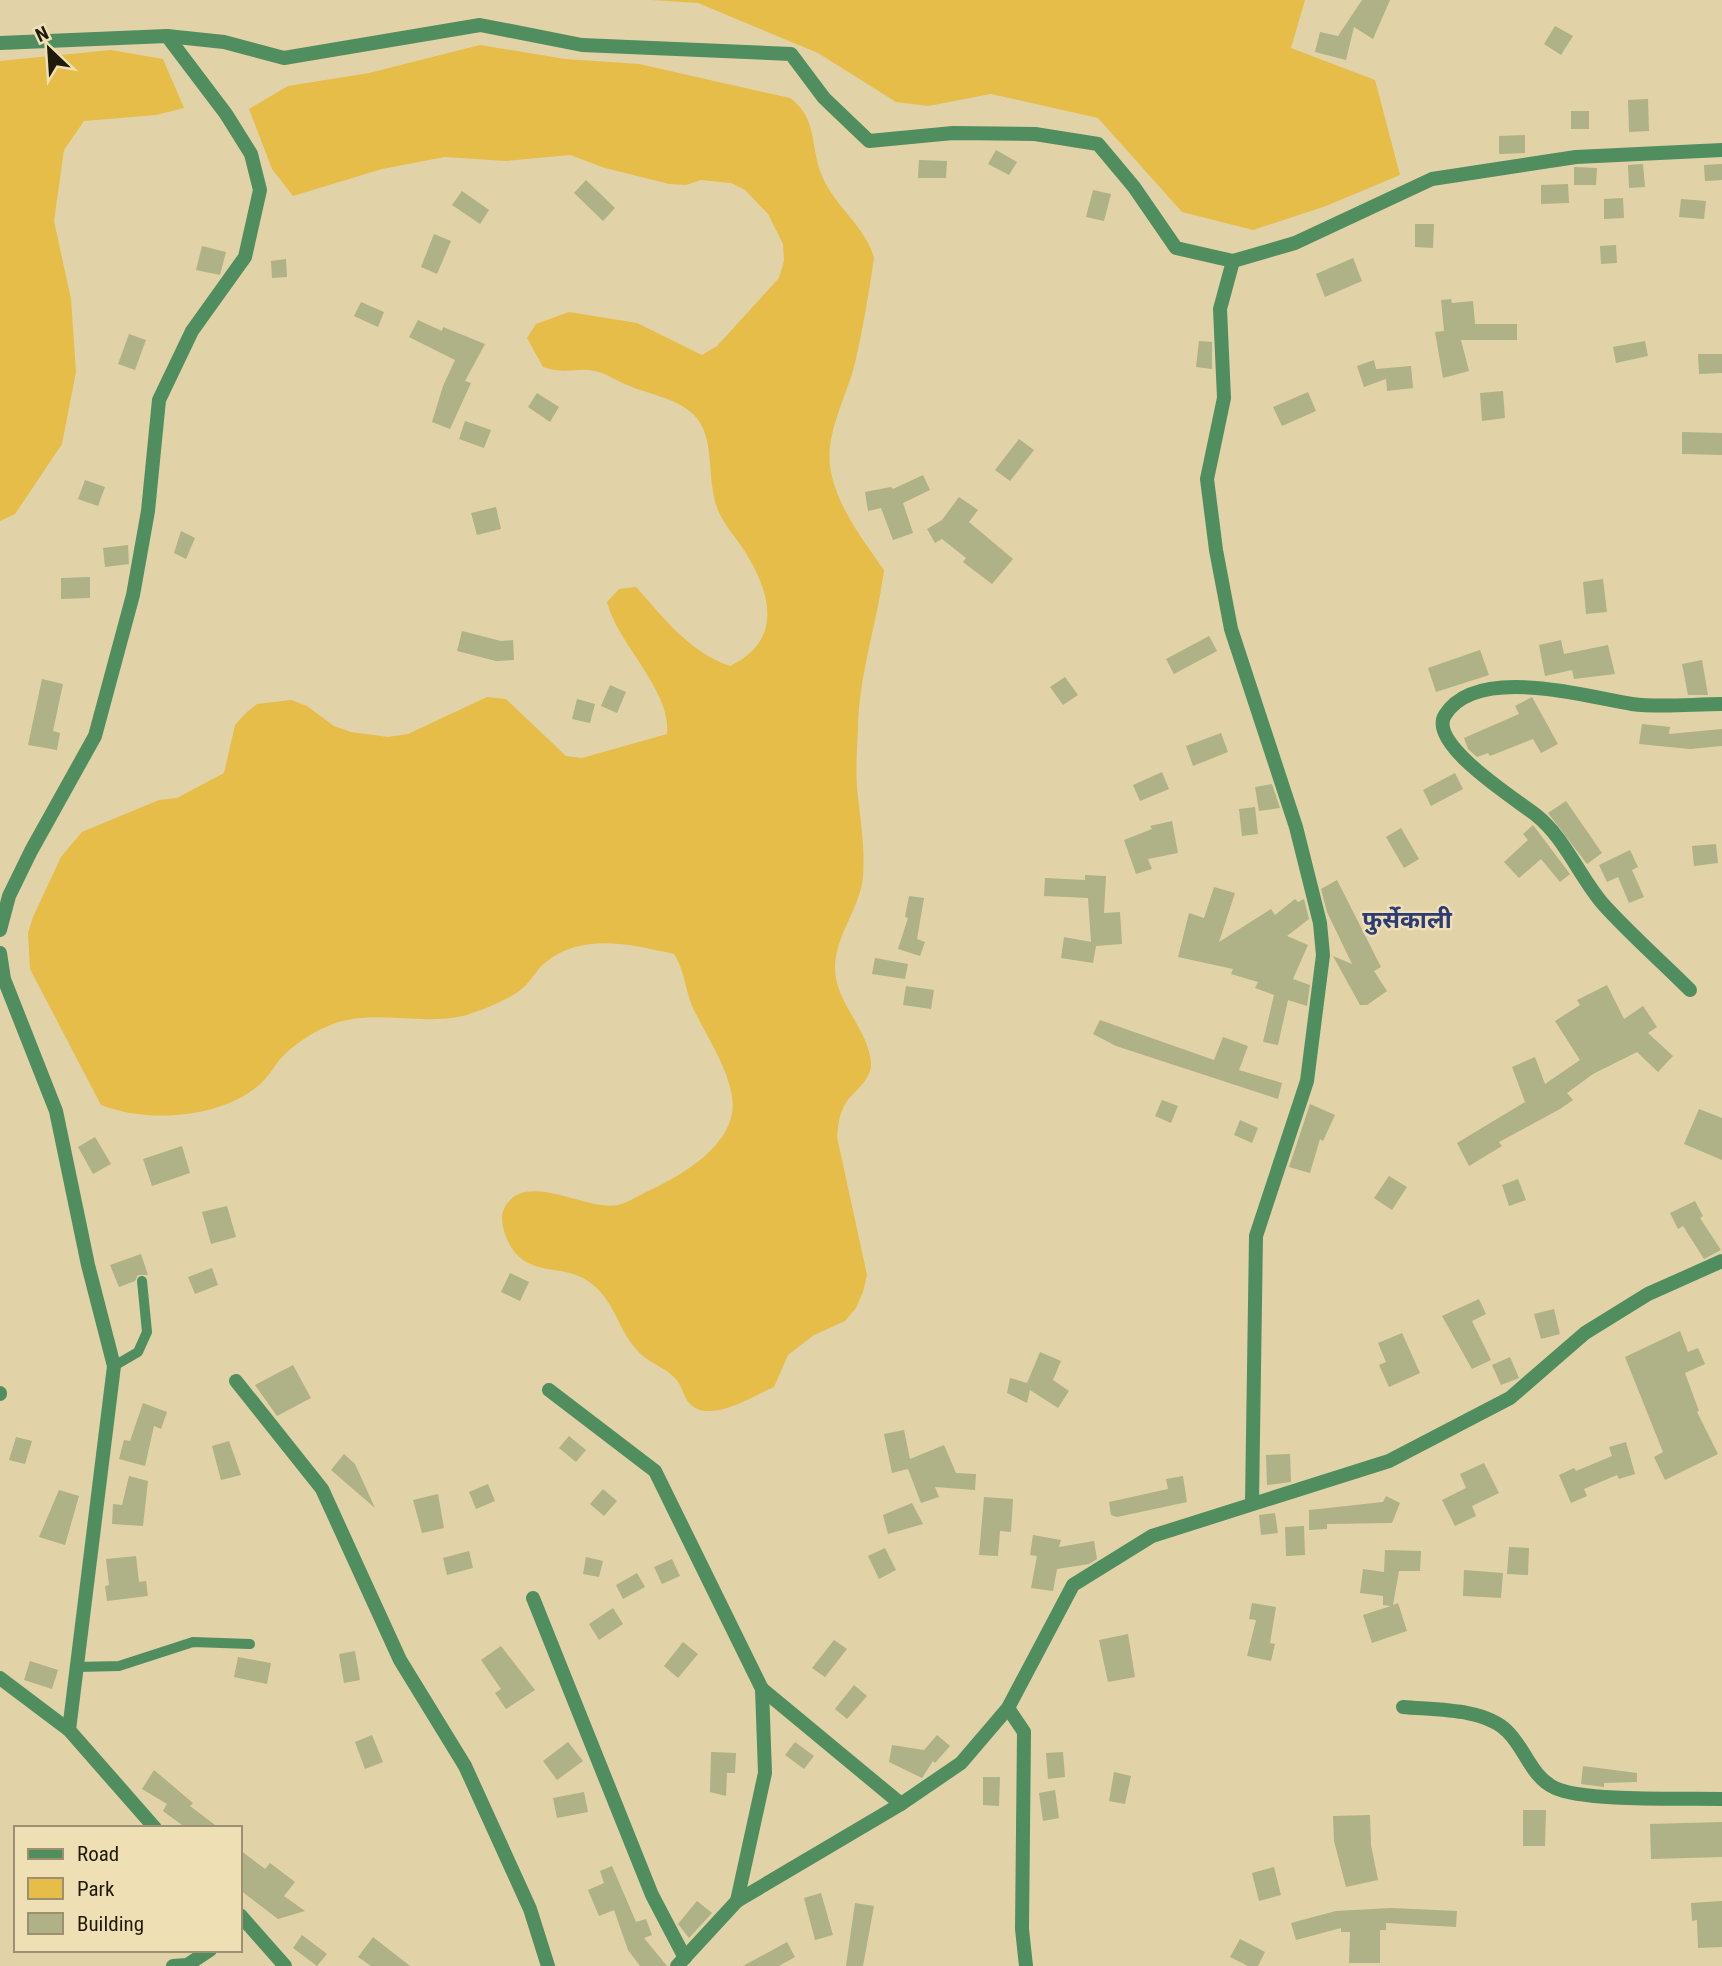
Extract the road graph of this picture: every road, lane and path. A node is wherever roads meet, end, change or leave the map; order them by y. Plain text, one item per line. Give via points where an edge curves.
1 (167, 36) junction
2 (0, 43) edge
3 (1722, 150) edge
4 (1233, 261) junction
5 (1722, 704) edge
6 (0, 930) edge
7 (0, 953) edge
8 (1690, 990) dead end
9 (1722, 1261) edge
10 (142, 1281) dead end
11 (114, 1366) junction
12 (236, 1381) dead end
13 (548, 1390) dead end
14 (1252, 1503) junction
15 (533, 1598) dead end
16 (250, 1644) dead end
17 (77, 1667) junction
18 (0, 1678) edge
19 (762, 1689) junction
20 (1404, 1707) dead end
21 (1008, 1709) junction
22 (69, 1730) junction
23 (1722, 1799) edge
24 (901, 1804) junction
25 (153, 1826) edge
26 (737, 1901) junction
27 (243, 1924) edge
28 (206, 1952) edge
29 (681, 1962) edge
30 (182, 1966) edge
31 (285, 1966) edge
32 (548, 1966) edge
33 (1026, 1966) edge

1 - 2 street
1 - 4 street via 224,42 284,58 480,25 582,45 791,54 824,98 869,141 953,133 1035,134 1098,144 1176,248
1 - 6 street via 239,134 251,155 260,190 245,257 192,331 159,400 148,511 133,596 95,736 31,851 9,896
3 - 4 street via 1576,157 1432,179 1295,243
4 - 14 street via 1220,309 1224,398 1207,479 1216,550 1231,629 1300,840 1323,954 1307,1081 1256,1236
5 - 8 street via 1634,704 1518,685 1474,695 1452,706 1443,718 1442,730 1449,743 1544,822 1602,902
7 - 11 street via 4,979 56,1111
9 - 14 street via 1648,1294 1585,1333 1510,1398 1401,1455
10 - 11 lane via 147,1332 138,1352
11 - 17 street
12 - 32 street via 322,1489 400,1660 465,1766 530,1909
13 - 19 street via 655,1471
14 - 21 street via 1152,1535 1073,1585
15 - 29 street
16 - 17 lane via 192,1642 119,1666
17 - 22 street
18 - 22 street
19 - 24 street
19 - 26 street via 765,1773
20 - 23 street via 1485,1719 1507,1731 1532,1768 1554,1788 1580,1795
21 - 24 street via 961,1763
21 - 33 street via 1024,1732
22 - 25 street
24 - 26 street
26 - 29 street
27 - 31 street
28 - 30 street

